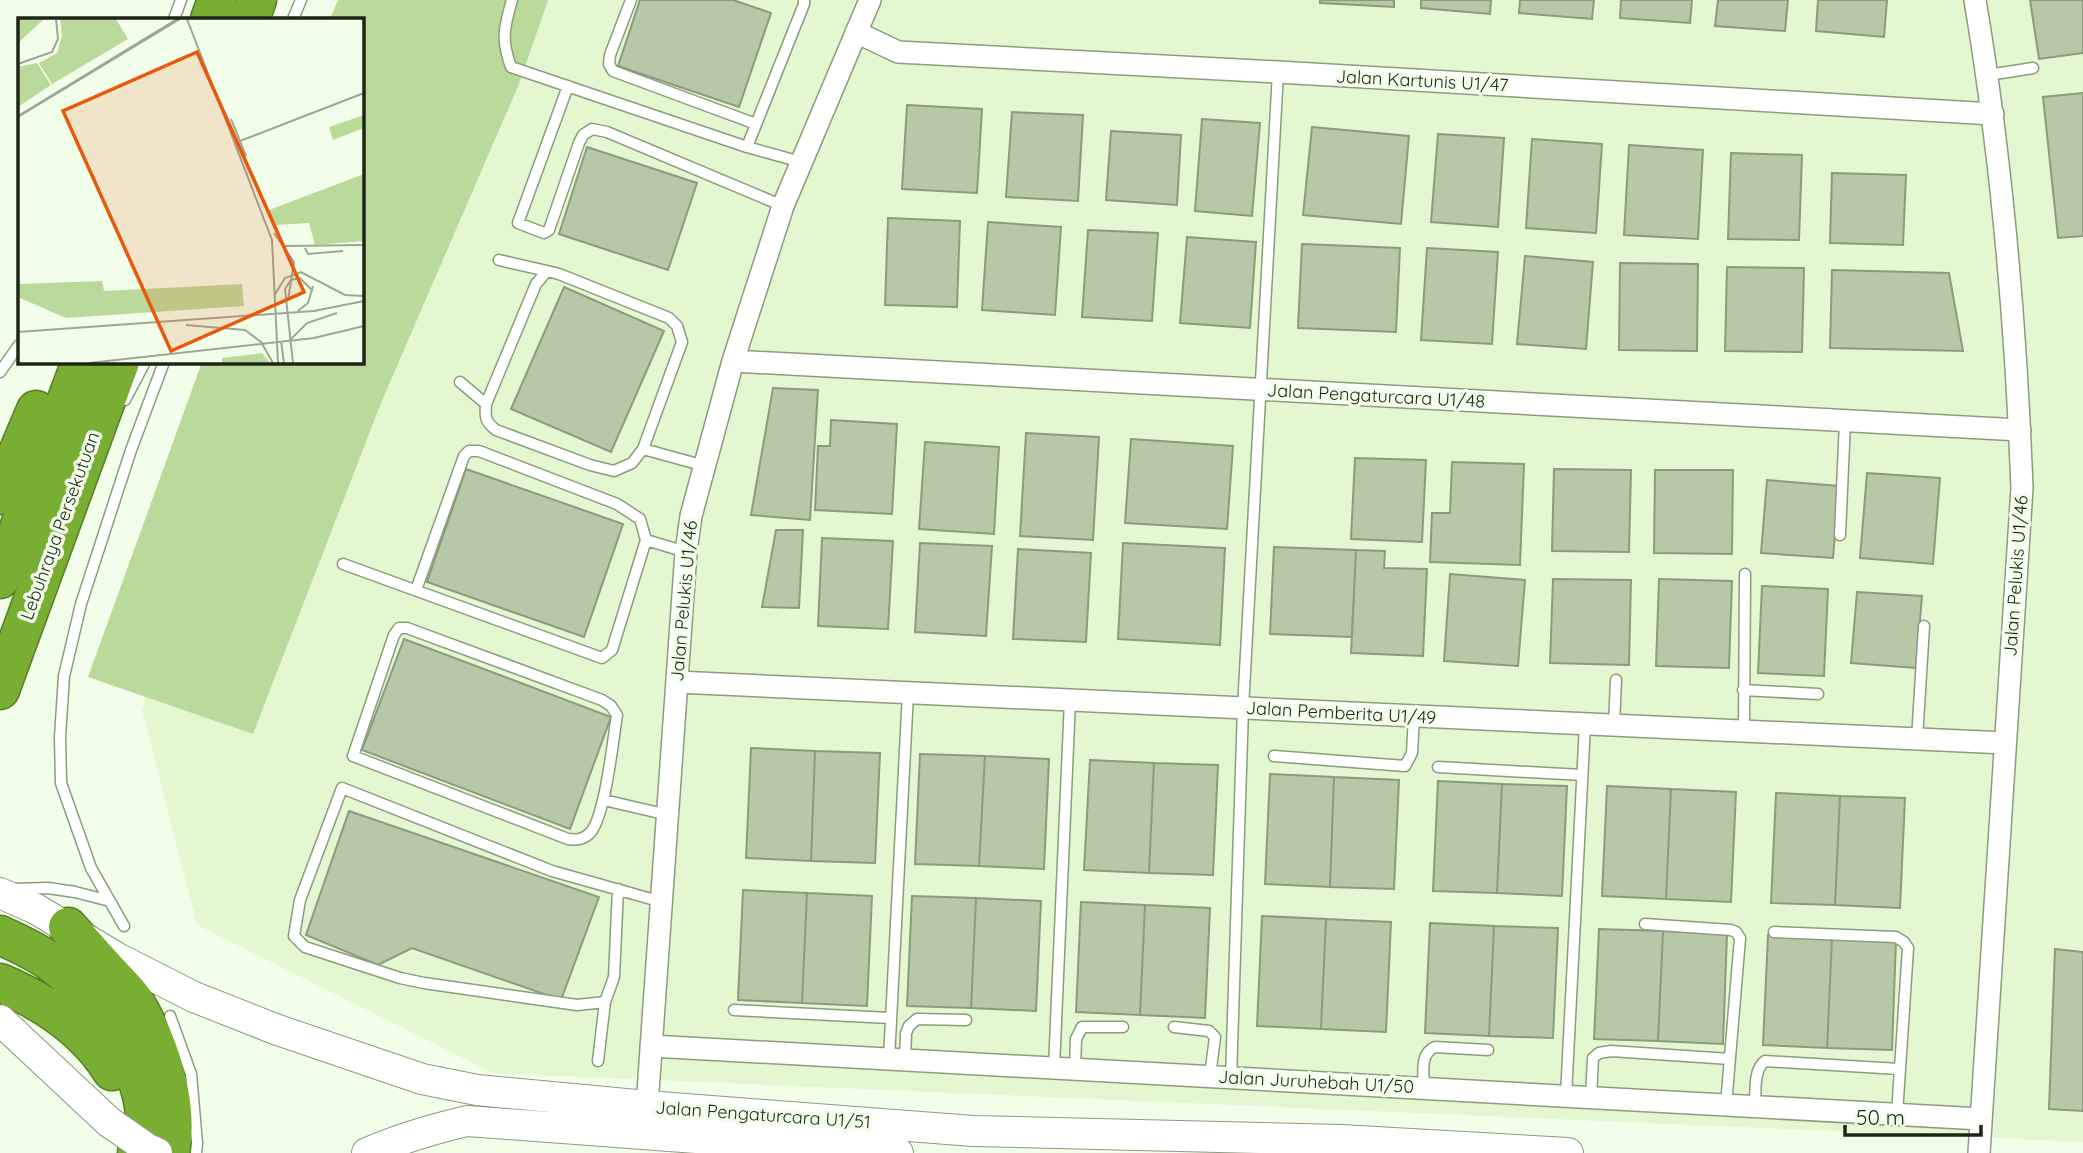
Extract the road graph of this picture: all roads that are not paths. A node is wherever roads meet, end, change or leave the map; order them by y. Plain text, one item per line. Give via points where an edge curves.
1 (181, 0) edge
2 (217, 0) edge
3 (257, 0) edge
4 (301, 0) edge
5 (512, 0) edge
6 (631, 0) edge
7 (804, 0) edge
8 (870, 0) edge
9 (1975, 0) edge
10 (174, 18) edge
11 (210, 18) edge
12 (250, 18) edge
13 (293, 18) edge
14 (856, 32) junction
15 (2033, 68) dead end
16 (1278, 72) junction
17 (1988, 75) junction
18 (568, 86) junction
19 (1993, 114) junction
20 (756, 124) junction
21 (747, 147) junction
22 (801, 162) junction
23 (783, 205) junction
24 (499, 260) dead end
25 (547, 271) junction
26 (18, 346) edge
27 (733, 361) junction
28 (53, 364) edge
29 (79, 364) edge
30 (119, 364) edge
31 (144, 364) edge
32 (163, 364) edge
33 (0, 372) edge
34 (460, 382) dead end
35 (1261, 389) junction
36 (486, 404) junction
37 (120, 409) dead end
38 (1845, 421) junction
39 (2020, 430) junction
40 (102, 444) dead end
41 (643, 449) junction
42 (705, 466) junction
43 (0, 495) edge
44 (59, 526) junction
45 (1840, 536) dead end
46 (646, 540) junction
47 (686, 552) junction
48 (343, 564) dead end
49 (1745, 574) dead end
50 (0, 579) edge
51 (416, 590) junction
52 (1924, 626) dead end
53 (1616, 680) dead end
54 (677, 682) junction
55 (0, 690) edge
56 (1743, 690) junction
57 (908, 693) junction
58 (1818, 694) dead end
59 (1070, 701) junction
60 (1243, 708) junction
61 (1414, 716) junction
62 (1585, 724) junction
63 (1614, 725) junction
64 (1744, 731) junction
65 (1917, 739) junction
66 (2005, 743) junction
67 (1274, 757) dead end
68 (1438, 766) dead end
69 (1582, 775) junction
70 (604, 800) junction
71 (668, 816) junction
72 (618, 889) junction
73 (0, 891) edge
74 (110, 901) junction
75 (662, 902) junction
76 (1645, 924) dead end
77 (124, 926) dead end
78 (68, 927) junction
79 (1774, 932) dead end
80 (0, 934) edge
81 (0, 983) edge
82 (605, 1002) junction
83 (734, 1010) dead end
84 (170, 1016) dead end
85 (890, 1018) junction
86 (0, 1020) edge
87 (966, 1020) dead end
88 (1123, 1027) dead end
89 (1174, 1027) dead end
90 (651, 1046) junction
91 (1488, 1050) dead end
92 (897, 1059) junction
93 (1730, 1059) junction
94 (598, 1061) dead end
95 (1054, 1068) junction
96 (1075, 1069) junction
97 (1899, 1069) junction
98 (1210, 1076) junction
99 (1231, 1078) junction
100 (1424, 1088) junction
101 (1566, 1096) junction
102 (1591, 1097) junction
103 (1726, 1105) junction
104 (647, 1106) junction
105 (1755, 1106) junction
106 (1897, 1114) junction
107 (1981, 1119) junction
108 (435, 1129) junction
109 (1235, 1136) junction
110 (1332, 1147) edge
111 (124, 1153) edge
112 (137, 1153) edge
113 (157, 1153) edge
114 (170, 1153) edge
115 (195, 1153) edge
116 (367, 1153) edge
117 (404, 1153) edge
118 (898, 1153) edge
119 (1267, 1153) edge
120 (1568, 1153) edge
121 (1979, 1153) edge

1 - 10 lane
2 - 11 highway
3 - 12 highway
4 - 13 lane
5 - 18 lane via 504,28 512,67
6 - 20 lane via 610,55 614,71
7 - 20 lane
8 - 14 street, Jalan Pelukis U1/46
9 - 17 street, Jalan Pelukis U1/46
14 - 16 street, Jalan Kartunis U1/47 via 898,52
14 - 22 street, Jalan Pelukis U1/46
15 - 17 lane
16 - 19 street, Jalan Kartunis U1/47
16 - 35 lane
17 - 19 street, Jalan Pelukis U1/46
18 - 21 lane
18 - 23 lane via 518,223 544,233 549,230 579,143 592,129
19 - 39 street, Jalan Pelukis U1/46
20 - 21 lane
21 - 22 lane
22 - 23 street, Jalan Pelukis U1/46
23 - 27 street, Jalan Pelukis U1/46
24 - 25 lane
25 - 36 lane via 536,284
25 - 41 lane via 669,318 677,326 682,342
26 - 33 lane
27 - 35 street, Jalan Pengaturcara U1/48
27 - 42 street, Jalan Pelukis U1/46
28 - 43 highway
29 - 50 highway
30 - 44 highway, Lebuhraya Persekutuan
31 - 37 lane
32 - 74 lane via 81,604 64,677 61,783 91,868
34 - 36 lane
35 - 38 street, Jalan Pengaturcara U1/48
35 - 60 lane
36 - 41 lane via 484,418 496,430 590,465 614,471 632,463
38 - 39 street, Jalan Pengaturcara U1/48
38 - 45 lane
39 - 66 street, Jalan Pelukis U1/46 via 2022,488
40 - 44 lane
41 - 42 lane
42 - 47 street, Jalan Pelukis U1/46
44 - 55 highway, Lebuhraya Persekutuan
46 - 47 lane
46 - 51 lane via 612,650 602,658
46 - 51 lane via 640,519 617,504 469,451
47 - 54 street, Jalan Pelukis U1/46
48 - 51 lane
49 - 56 lane
52 - 65 lane
53 - 63 lane
54 - 57 street, Jalan Pemberita U1/49
54 - 71 street, Jalan Pelukis U1/46
56 - 58 lane
56 - 64 lane
57 - 59 street, Jalan Pemberita U1/49
57 - 85 lane
59 - 60 street, Jalan Pemberita U1/49
59 - 95 lane
60 - 61 street, Jalan Pemberita U1/49
60 - 99 lane
61 - 62 street, Jalan Pemberita U1/49
61 - 67 lane via 1412,753 1405,766
62 - 63 street, Jalan Pemberita U1/49
62 - 69 lane
63 - 64 street, Jalan Pemberita U1/49
64 - 65 street, Jalan Pemberita U1/49
65 - 66 street, Jalan Pemberita U1/49
66 - 107 street, Jalan Pelukis U1/46
68 - 69 lane
69 - 101 lane
70 - 70 lane via 591,833 580,840 568,839 353,756 399,628 611,706 617,715
70 - 71 lane
71 - 75 street, Jalan Pelukis U1/46
72 - 75 lane
72 - 82 lane via 614,977
72 - 82 lane via 551,871 342,788 300,900 294,936 305,947 424,984 577,1005
73 - 74 lane via 48,888
73 - 78 main road, Jalan Pengaturcara U1/51
74 - 77 lane
75 - 90 street, Jalan Pelukis U1/46
76 - 93 lane via 1731,930 1740,938
78 - 104 main road, Jalan Pengaturcara U1/51 via 194,997 422,1079 477,1090
78 - 114 highway via 135,1002 149,1031 173,1112
79 - 97 lane via 1896,937 1904,942 1908,948
80 - 112 highway via 52,962 114,1032 142,1096 145,1119
81 - 111 highway via 56,1012 100,1052 127,1104
82 - 94 lane
83 - 85 lane
84 - 115 lane via 191,1074
85 - 92 lane
86 - 113 main road, bridge via 109,1122
87 - 92 lane via 917,1019 909,1026
88 - 96 lane via 1082,1027 1076,1040
89 - 98 lane via 1209,1031 1215,1037
90 - 92 street, Jalan Juruhebah U1/50
90 - 104 street, Jalan Pelukis U1/46
91 - 100 lane via 1429,1049 1424,1059
92 - 95 street, Jalan Juruhebah U1/50
93 - 102 lane via 1599,1053 1593,1058
93 - 103 lane
95 - 96 street, Jalan Juruhebah U1/50
96 - 98 street, Jalan Juruhebah U1/50
97 - 105 lane via 1765,1061 1757,1078
97 - 106 lane
98 - 99 street, Jalan Juruhebah U1/50
99 - 100 street, Jalan Juruhebah U1/50
100 - 101 street, Jalan Juruhebah U1/50
101 - 102 street, Jalan Juruhebah U1/50
102 - 103 street, Jalan Juruhebah U1/50
103 - 105 street, Jalan Juruhebah U1/50
104 - 109 main road, Jalan Pengaturcara U1/51 via 973,1131
105 - 106 street, Jalan Juruhebah U1/50
106 - 107 street, Jalan Juruhebah U1/50
107 - 121 street, Jalan Pelukis U1/46
108 - 116 main road, Jalan Pengaturcara U1/51
108 - 117 main road
108 - 118 main road, Jalan Pengaturcara U1/51 via 467,1121
109 - 110 main road, Jalan Pengaturcara U1/51
109 - 119 main road
110 - 120 main road, Jalan Pengaturcara U1/51

